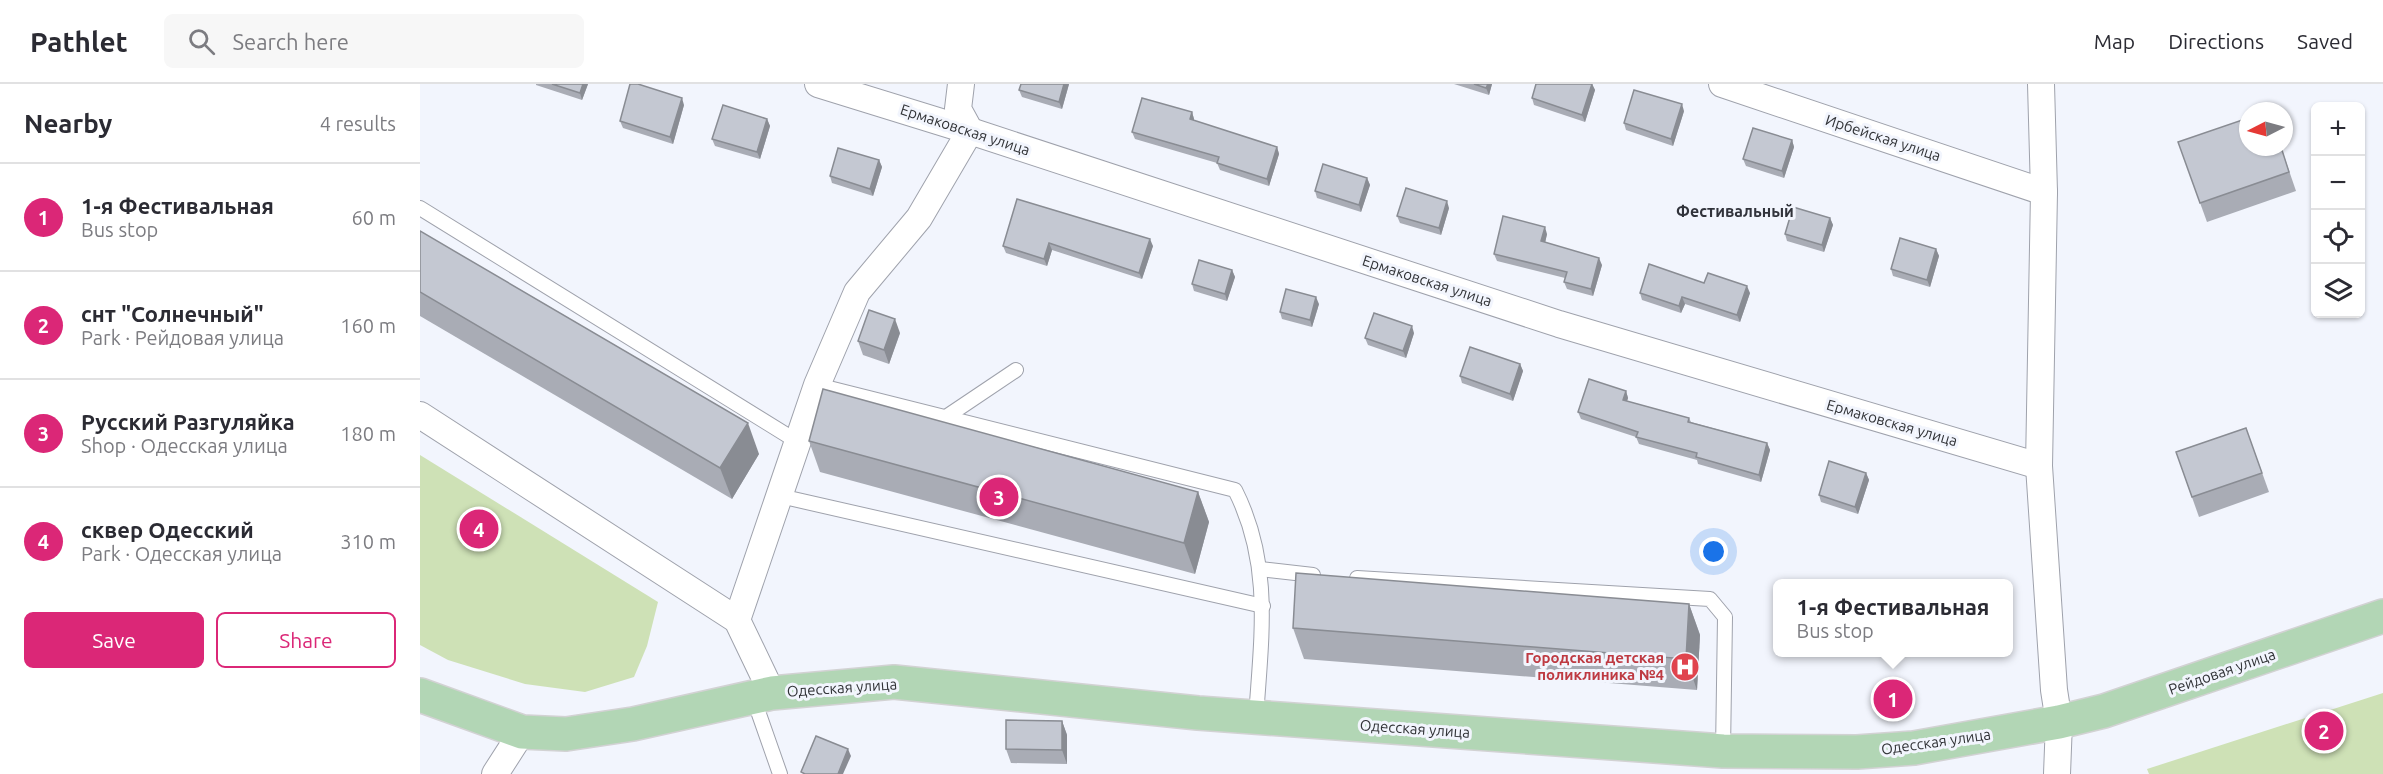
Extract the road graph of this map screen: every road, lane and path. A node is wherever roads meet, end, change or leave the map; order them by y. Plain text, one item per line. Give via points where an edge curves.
1 (818, 84) edge
2 (961, 84) edge
3 (1722, 84) edge
4 (2041, 84) edge
5 (970, 131) junction
6 (2044, 192) junction
7 (420, 208) edge
8 (1016, 370) dead end
9 (817, 385) junction
10 (420, 415) edge
11 (946, 417) junction
12 (798, 442) junction
13 (2039, 466) junction
14 (780, 496) junction
15 (1260, 569) junction
16 (1263, 606) junction
17 (2383, 616) edge
18 (737, 620) junction
19 (420, 695) edge
20 (762, 695) junction
21 (1256, 718) junction
22 (2059, 722) junction
23 (522, 732) junction
24 (1723, 751) junction
25 (2060, 773) edge
26 (495, 774) edge
27 (780, 774) edge

1 - 5 street, Ермаковская улица
2 - 5 street via 958,109
3 - 6 street, Ирбейская улица
4 - 6 street
5 - 9 street via 919,218 857,292
5 - 13 street, Ермаковская улица via 1559,324
6 - 13 street
7 - 12 lane
8 - 11 lane
9 - 11 lane
9 - 12 street
10 - 18 street
11 - 15 lane via 1235,490 1248,515
12 - 14 street
13 - 22 street
14 - 16 lane
14 - 18 street
15 - 16 lane
15 - 24 lane via 1710,600 1725,616
16 - 21 lane
17 - 22 main road, Рейдовая улица via 2104,711
18 - 20 street, Одесская улица
19 - 23 main road, Одесская улица
20 - 21 main road, Одесская улица via 894,682
20 - 23 main road, Одесская улица via 633,724 566,734
20 - 27 lane
21 - 24 main road, Одесская улица
22 - 24 main road, Одесская улица via 1914,748 1857,752
22 - 25 lane
23 - 26 street

